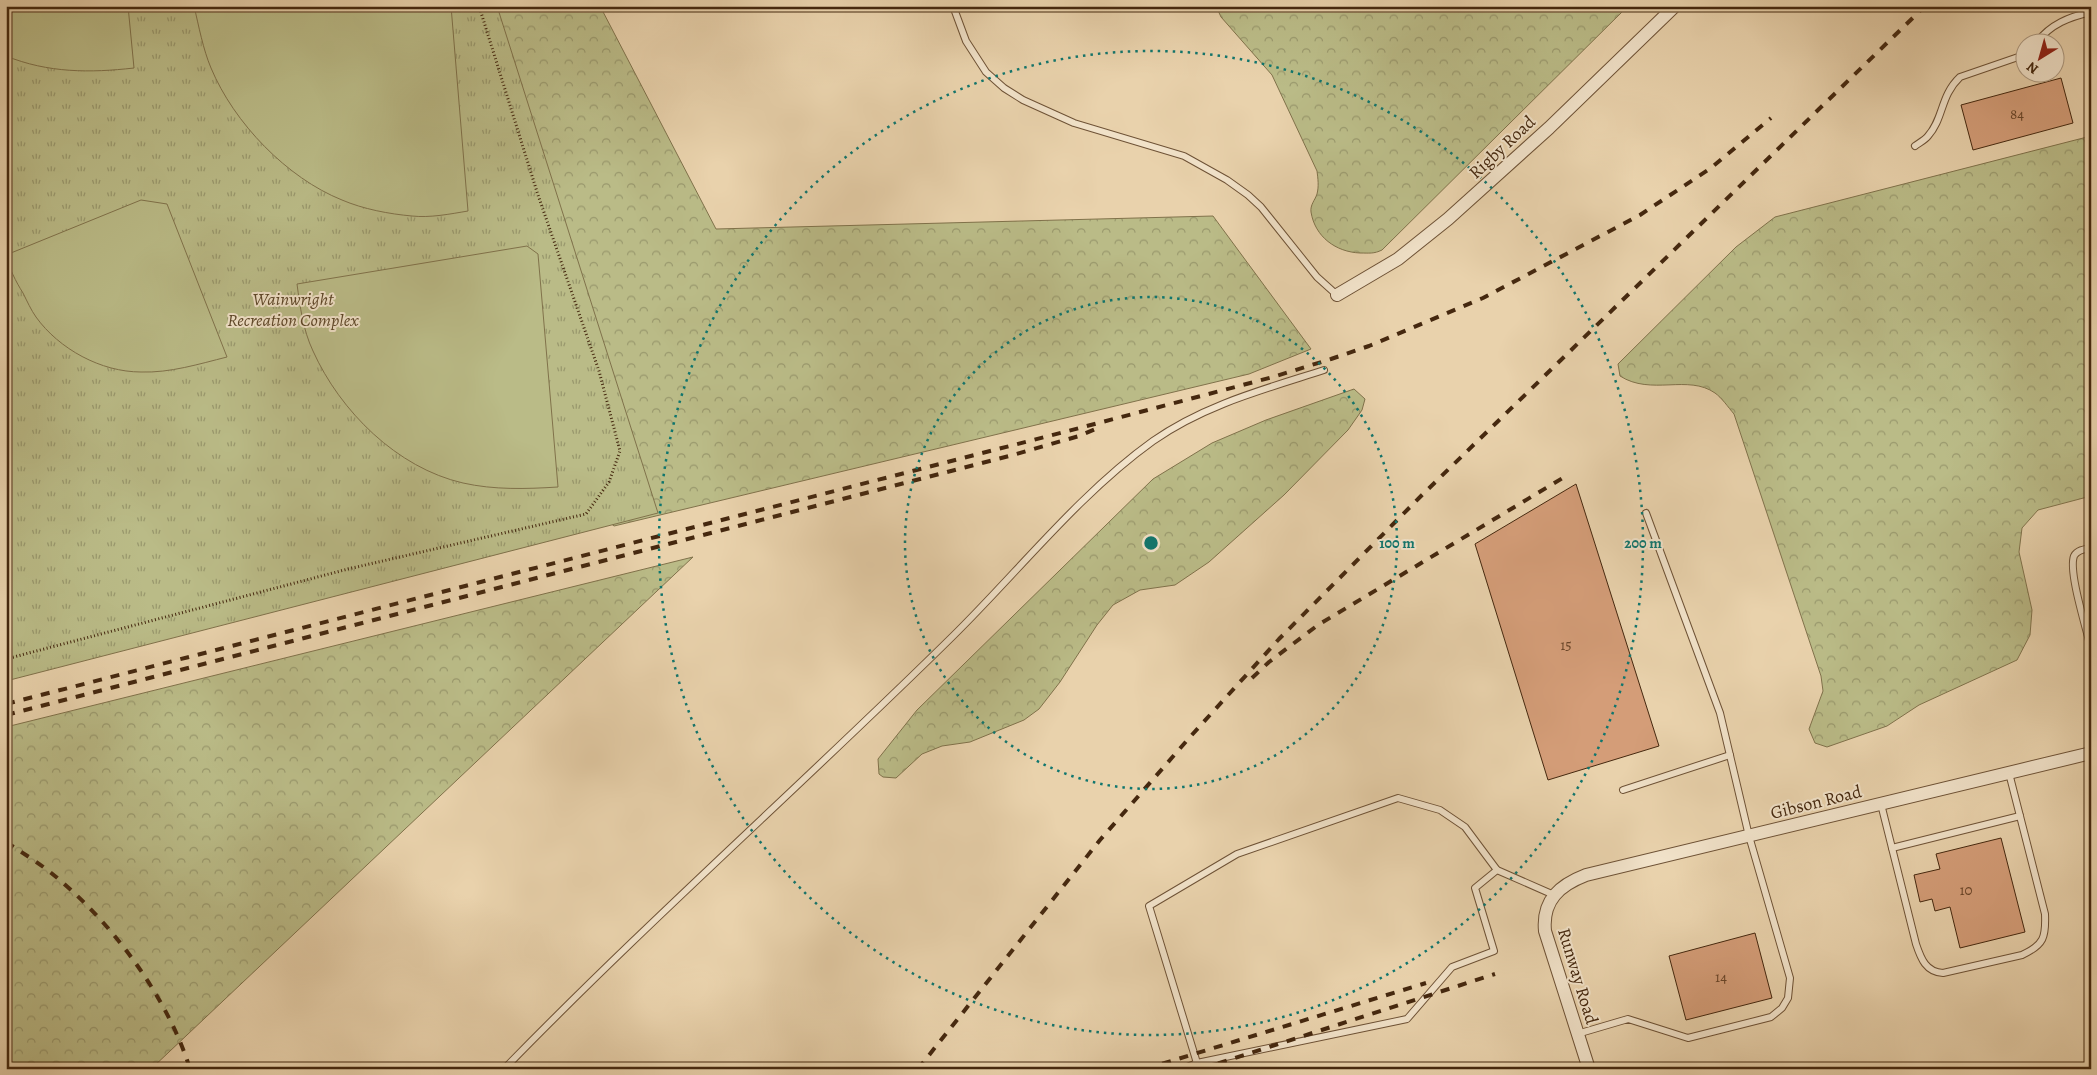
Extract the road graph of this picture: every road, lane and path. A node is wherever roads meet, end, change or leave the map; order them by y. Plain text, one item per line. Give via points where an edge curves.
1 (479, 6) edge
2 (953, 6) edge
3 (1675, 6) edge
4 (2091, 12) edge
5 (2046, 32) edge
6 (2014, 58) edge
7 (1916, 146) dead end
8 (1337, 295) joint
9 (1324, 370) dead end
10 (1646, 514) dead end
11 (2091, 548) edge
12 (2091, 649) edge
13 (6, 658) edge
14 (2091, 753) edge
15 (1730, 755) junction
16 (2009, 773) junction
17 (1623, 790) dead end
18 (1881, 804) junction
19 (2020, 816) junction
20 (1749, 836) junction
21 (1892, 848) junction
22 (1497, 870) junction
23 (1554, 895) junction
24 (1577, 1034) junction
25 (1197, 1064) junction
26 (504, 1069) edge
27 (1182, 1069) edge
28 (1589, 1069) edge

1 - 13 path via 538,195 599,371 620,451 608,482 586,514 348,569
2 - 8 lane via 966,41 986,72 1004,88 1074,123 1184,156 1227,180 1261,208 1317,276
3 - 8 street, Rigby Road via 1549,128 1448,219 1398,259
4 - 5 lane via 2063,20
6 - 7 lane via 1960,77 1952,84 1944,97 1937,122
9 - 26 lane via 1238,398 1190,418 1103,481 953,636 580,992
10 - 15 lane via 1720,713
11 - 12 lane via 2074,556 2073,573
14 - 16 street, Gibson Road
15 - 17 lane
15 - 20 lane
16 - 18 street, Gibson Road
16 - 19 lane
18 - 20 street, Gibson Road
18 - 21 lane
19 - 21 lane
19 - 21 lane via 2045,914 2046,932 2038,946 2022,955 1943,973 1928,968 1920,958
20 - 23 street, Gibson Road via 1586,874 1568,882
20 - 24 lane via 1790,978 1788,998 1782,1008 1770,1017 1688,1038 1628,1020
22 - 23 lane
22 - 25 lane via 1475,888 1494,951 1452,967 1407,1019
22 - 25 lane via 1465,827 1440,810 1398,798 1237,854 1149,906
23 - 24 street, Runway Road via 1545,913 1545,931
24 - 28 street, Runway Road
25 - 27 lane

